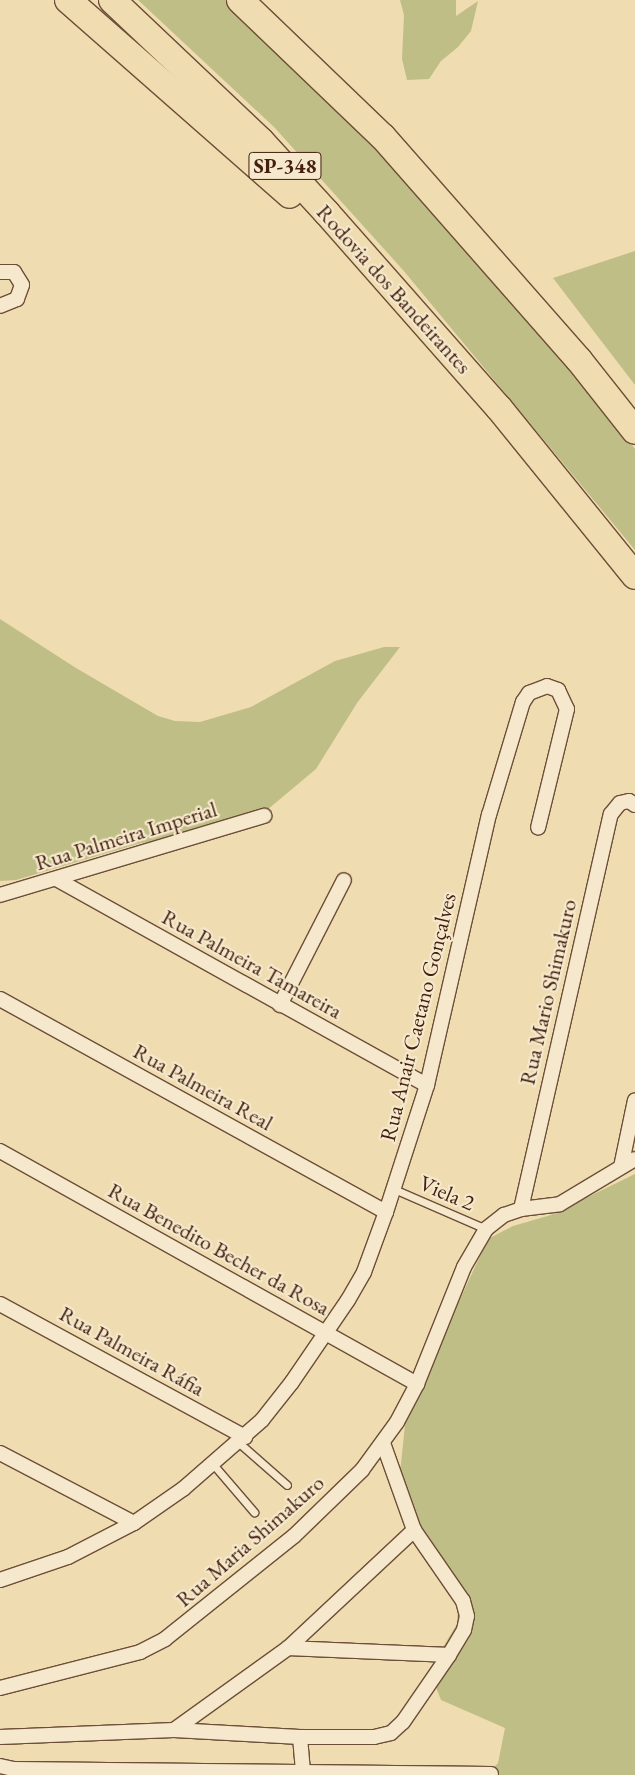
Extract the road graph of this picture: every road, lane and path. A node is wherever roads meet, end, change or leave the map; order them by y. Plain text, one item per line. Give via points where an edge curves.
1 (68, 0) edge
2 (112, 0) edge
3 (240, 0) edge
4 (266, 0) edge
5 (383, 137) junction
6 (0, 272) edge
7 (0, 306) edge
8 (444, 345) junction
9 (635, 431) edge
10 (635, 576) edge
11 (635, 805) edge
12 (264, 816) dead end
13 (538, 828) dead end
14 (58, 880) junction
15 (344, 880) dead end
16 (0, 895) edge
17 (0, 999) edge
18 (280, 1005) junction
19 (427, 1085) junction
20 (635, 1100) edge
21 (0, 1151) edge
22 (635, 1159) edge
23 (621, 1167) junction
24 (394, 1189) junction
25 (521, 1209) junction
26 (386, 1212) junction
27 (486, 1228) junction
28 (0, 1304) edge
29 (325, 1331) junction
30 (417, 1384) junction
31 (241, 1439) junction
32 (383, 1443) junction
33 (0, 1453) edge
34 (212, 1463) junction
35 (287, 1485) dead end
36 (254, 1512) dead end
37 (134, 1523) junction
38 (414, 1530) junction
39 (0, 1580) edge
40 (288, 1648) junction
41 (449, 1655) junction
42 (0, 1688) edge
43 (174, 1730) junction
44 (0, 1737) edge
45 (300, 1737) junction
46 (0, 1766) edge
47 (302, 1773) junction
48 (491, 1774) edge

1 - 8 highway via 282,187
2 - 8 highway, Rodovia dos Bandeirantes / SP-348 via 261,141
3 - 5 highway
4 - 5 highway via 333,72
5 - 9 highway via 579,360
6 - 7 street via 14,272 22,285 17,299
8 - 10 highway, Rodovia dos Bandeirantes / SP-348
11 - 25 street, Rua Mario Shimakuro via 620,803 611,814
12 - 14 street, Rua Palmeira Imperial
13 - 19 street, Rua Anair Caetano Gonçalves via 567,709 558,690 547,686 528,693 523,702 489,815
14 - 16 street, Rua Palmeira Imperial
14 - 18 street, Rua Palmeira Tamareira
15 - 18 street
17 - 26 street, Rua Palmeira Real
18 - 19 street, Rua Palmeira Tamareira
19 - 24 street, Rua Anair Caetano Gonçalves
20 - 23 street
21 - 29 street, Rua Benedito Becher da Rosa
22 - 23 street, Rua Maria Shimakuro
23 - 25 street, Rua Maria Shimakuro via 560,1204
24 - 26 street, Rua Anair Caetano Gonçalves
24 - 27 lane, Viela 2
25 - 27 street, Rua Maria Shimakuro via 504,1215
26 - 29 street, Rua Anair Caetano Gonçalves via 364,1272
27 - 30 street, Rua Maria Shimakuro via 464,1267
28 - 31 street, Rua Palmeira Ráfia
29 - 30 street, Rua Benedito Becher da Rosa
29 - 31 street, Rua Anair Caetano Gonçalves via 292,1382
30 - 32 street, Rua Maria Shimakuro
31 - 34 street, Rua Anair Caetano Gonçalves
31 - 35 lane
32 - 38 street
32 - 42 street, Rua Maria Shimakuro via 362,1470 294,1536 165,1639 140,1652
33 - 37 street
34 - 36 lane
34 - 37 street, Rua Anair Caetano Gonçalves via 183,1489
37 - 39 street, Rua Anair Caetano Gonçalves via 68,1557
38 - 40 street
38 - 41 street via 463,1601 467,1616 464,1630
40 - 41 street
40 - 43 street
41 - 45 street via 402,1722 390,1733 374,1737
43 - 44 street
43 - 45 street
45 - 47 street
46 - 47 street via 13,1769
47 - 48 street

